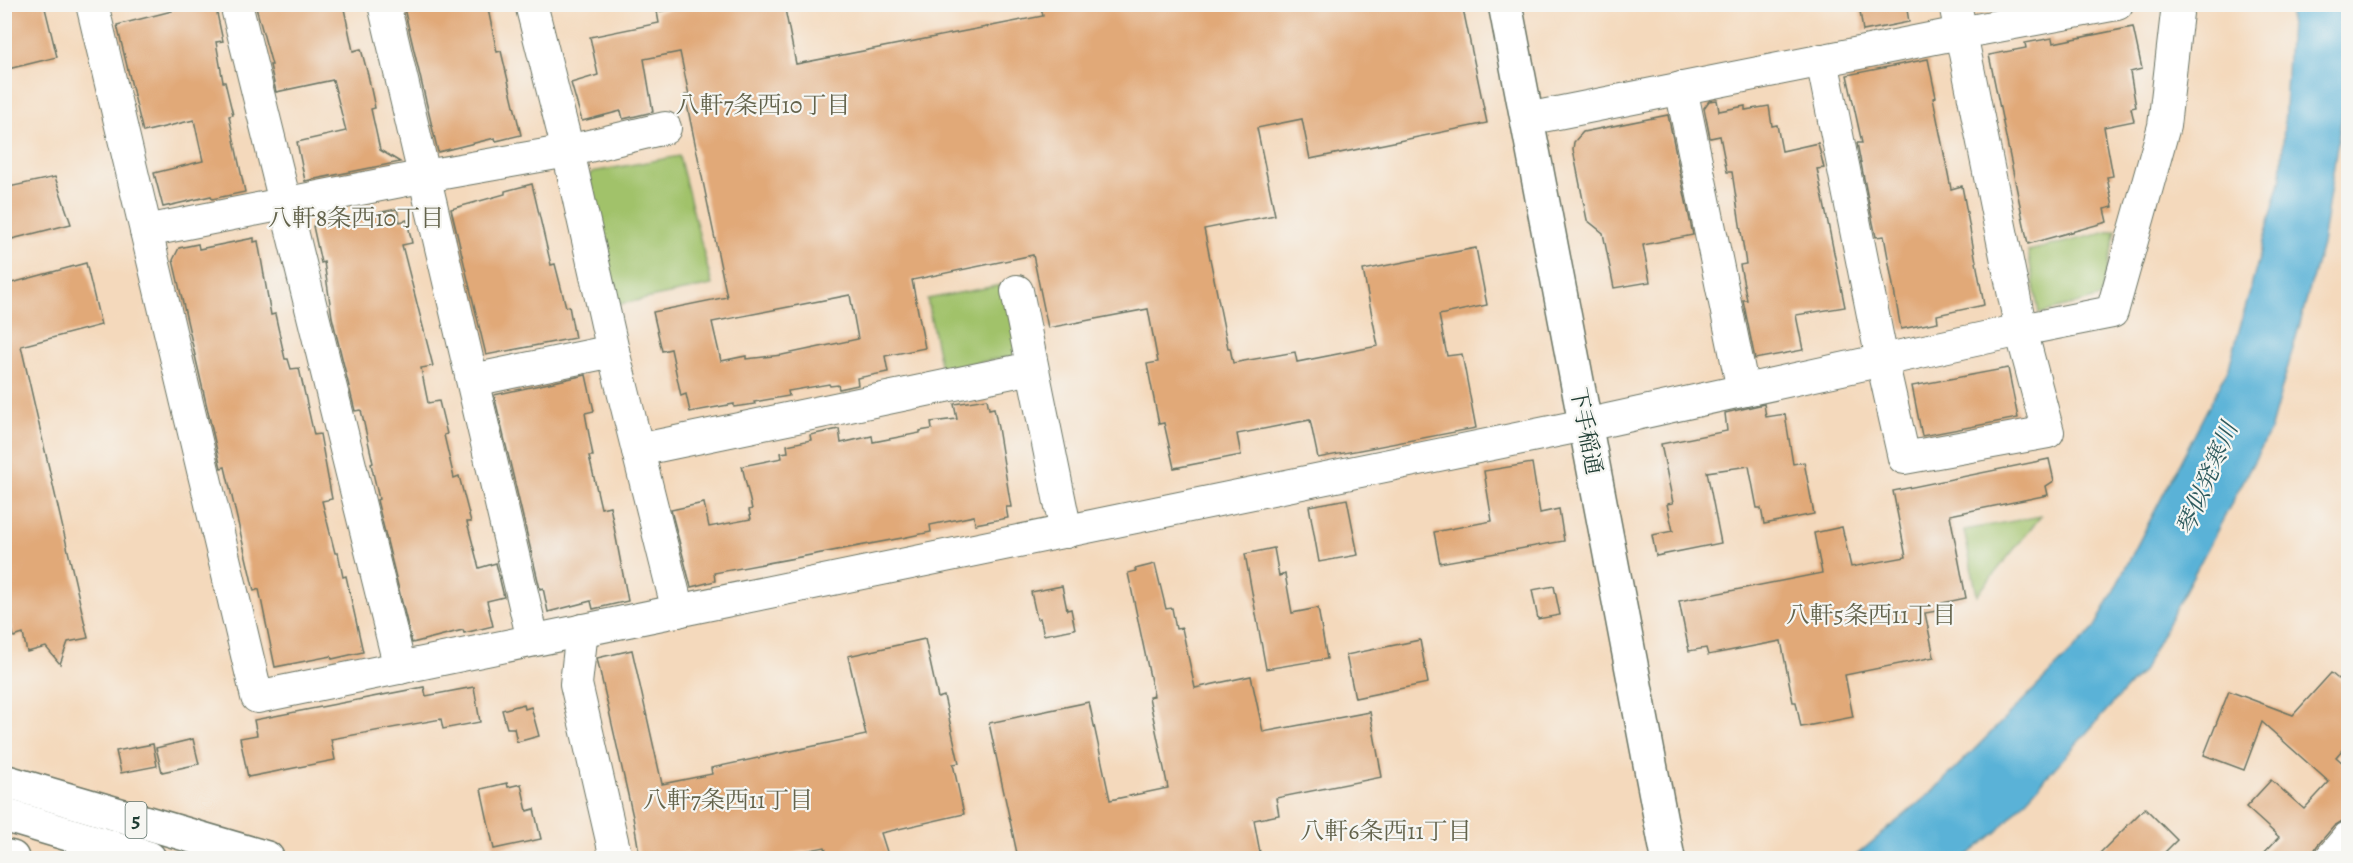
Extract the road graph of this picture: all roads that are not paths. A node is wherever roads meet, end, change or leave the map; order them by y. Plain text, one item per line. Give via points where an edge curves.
1 (92, 4) edge
2 (236, 4) edge
3 (384, 4) edge
4 (531, 4) edge
5 (1505, 4) edge
6 (2117, 4) edge
7 (2178, 4) edge
8 (1958, 19) edge
9 (1822, 60) junction
10 (1681, 88) junction
11 (1527, 119) junction
12 (664, 128) dead end
13 (568, 151) junction
14 (426, 176) junction
15 (286, 204) junction
16 (146, 231) junction
17 (1017, 291) dead end
18 (2021, 330) junction
19 (613, 351) junction
20 (1882, 360) junction
21 (1032, 368) junction
22 (473, 380) junction
23 (1743, 390) junction
24 (1585, 425) junction
25 (638, 450) junction
26 (1066, 531) junction
27 (678, 611) junction
28 (582, 630) junction
29 (533, 640) junction
30 (400, 668) junction
31 (4, 781) edge
32 (4, 815) edge
33 (4, 856) edge
34 (12, 858) edge
35 (149, 858) edge
36 (267, 858) edge
37 (616, 858) edge
38 (1668, 858) edge

1 - 16 street
2 - 15 street
3 - 14 street
4 - 13 street
5 - 11 main road, 下手稲通
6 - 8 street
7 - 18 street via 2164,126 2112,312
8 - 9 street
8 - 18 street
9 - 10 street
9 - 20 street
10 - 11 street
10 - 23 street
11 - 24 main road, 下手稲通
12 - 13 street
13 - 14 street
13 - 19 street
14 - 15 street
14 - 22 street
15 - 16 street
15 - 30 street
16 - 30 street via 257,697
17 - 21 street
18 - 20 street
18 - 20 street via 2048,432 1904,458
19 - 22 street
19 - 25 street
20 - 23 street
21 - 25 street
21 - 26 street
22 - 29 street
23 - 24 street
24 - 26 street
24 - 38 main road, 下手稲通
25 - 27 street
26 - 27 street
27 - 28 street
28 - 29 street
28 - 37 street via 576,684
29 - 30 street
31 - 36 main road, 5
32 - 35 main road
33 - 34 main road

